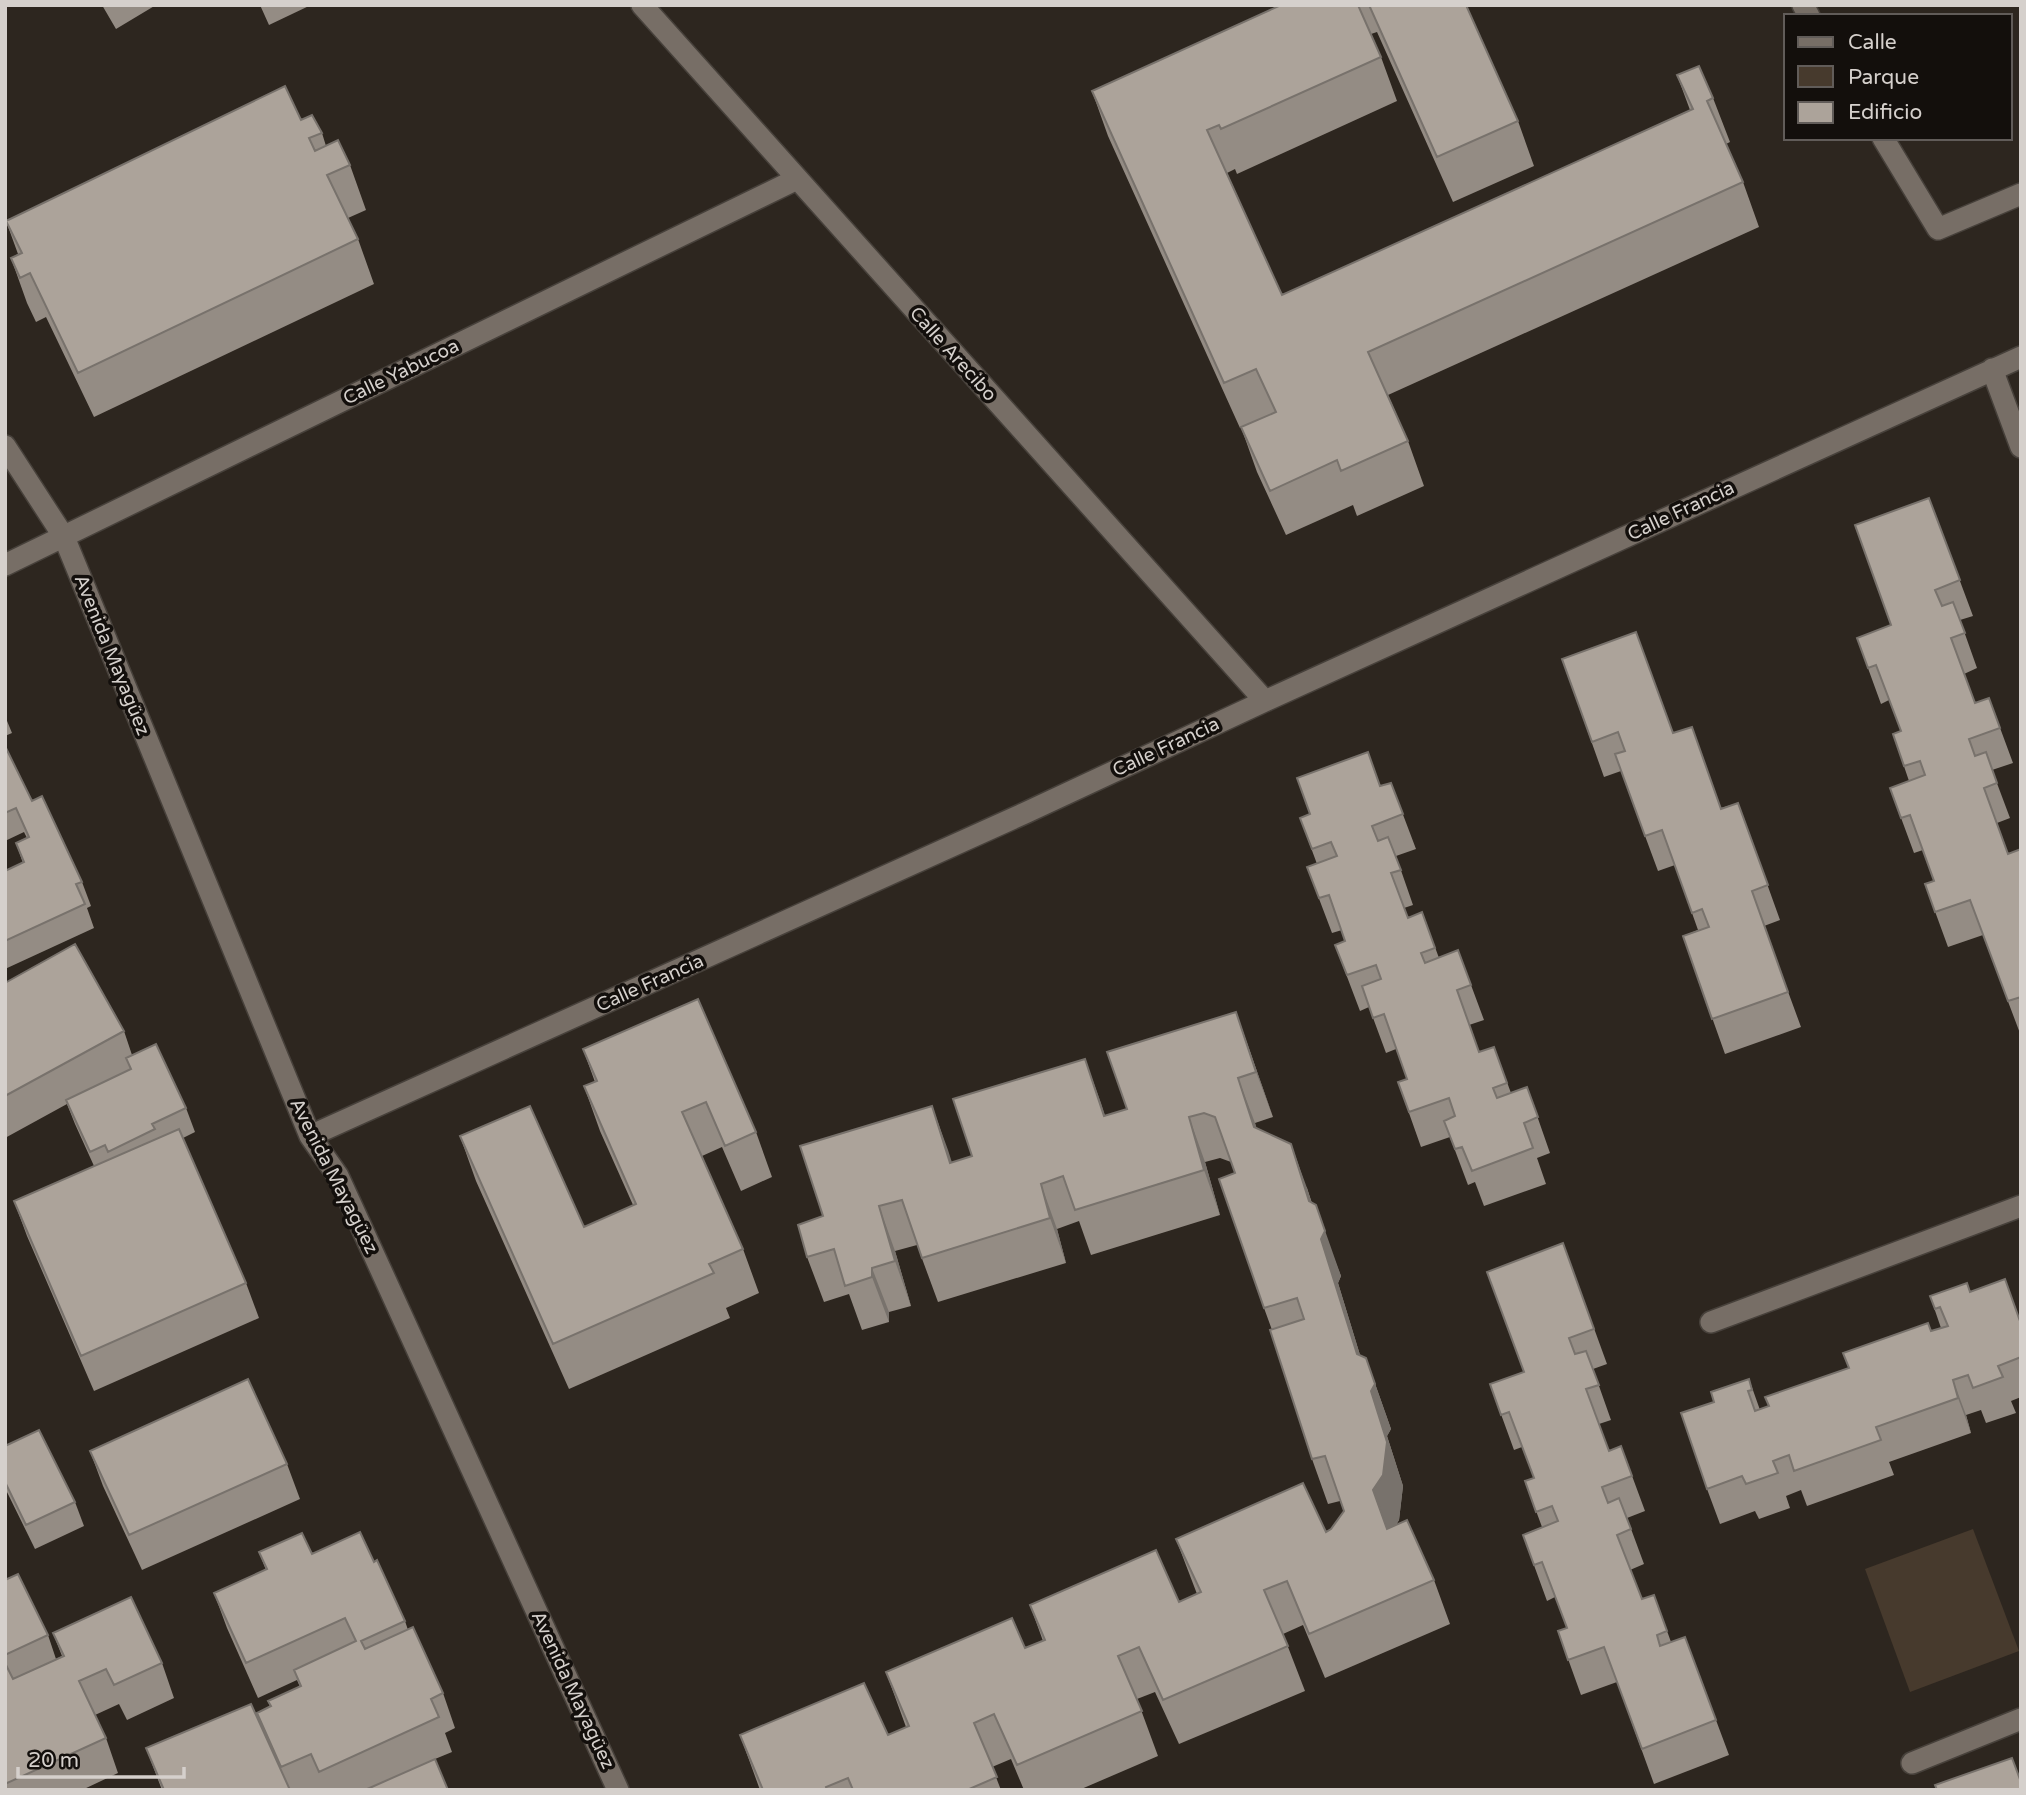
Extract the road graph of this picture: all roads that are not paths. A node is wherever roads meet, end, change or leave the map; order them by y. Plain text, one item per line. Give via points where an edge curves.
1 (642, 5) edge
2 (1884, 140) edge
3 (797, 179) junction
4 (2021, 194) edge
5 (2021, 357) edge
6 (1992, 369) junction
7 (5, 446) edge
8 (2021, 447) edge
9 (64, 537) junction
10 (5, 565) edge
11 (1265, 701) junction
12 (310, 1136) junction
13 (2021, 1206) edge
14 (1710, 1321) dead end
15 (2021, 1719) edge
16 (1912, 1763) dead end
17 (618, 1790) edge

1 - 3 street, Calle Arecibo
2 - 4 street via 1938,229
3 - 9 street, Calle Yabucoa
3 - 11 street, Calle Arecibo
5 - 6 street, Calle Francia
6 - 8 street
6 - 11 street, Calle Francia
7 - 9 street, Avenida Mayagüez
9 - 10 street, Calle Yabucoa
9 - 12 street, Avenida Mayagüez
11 - 12 street, Calle Francia
12 - 17 street, Avenida Mayagüez via 338,1176
13 - 14 street
15 - 16 street

